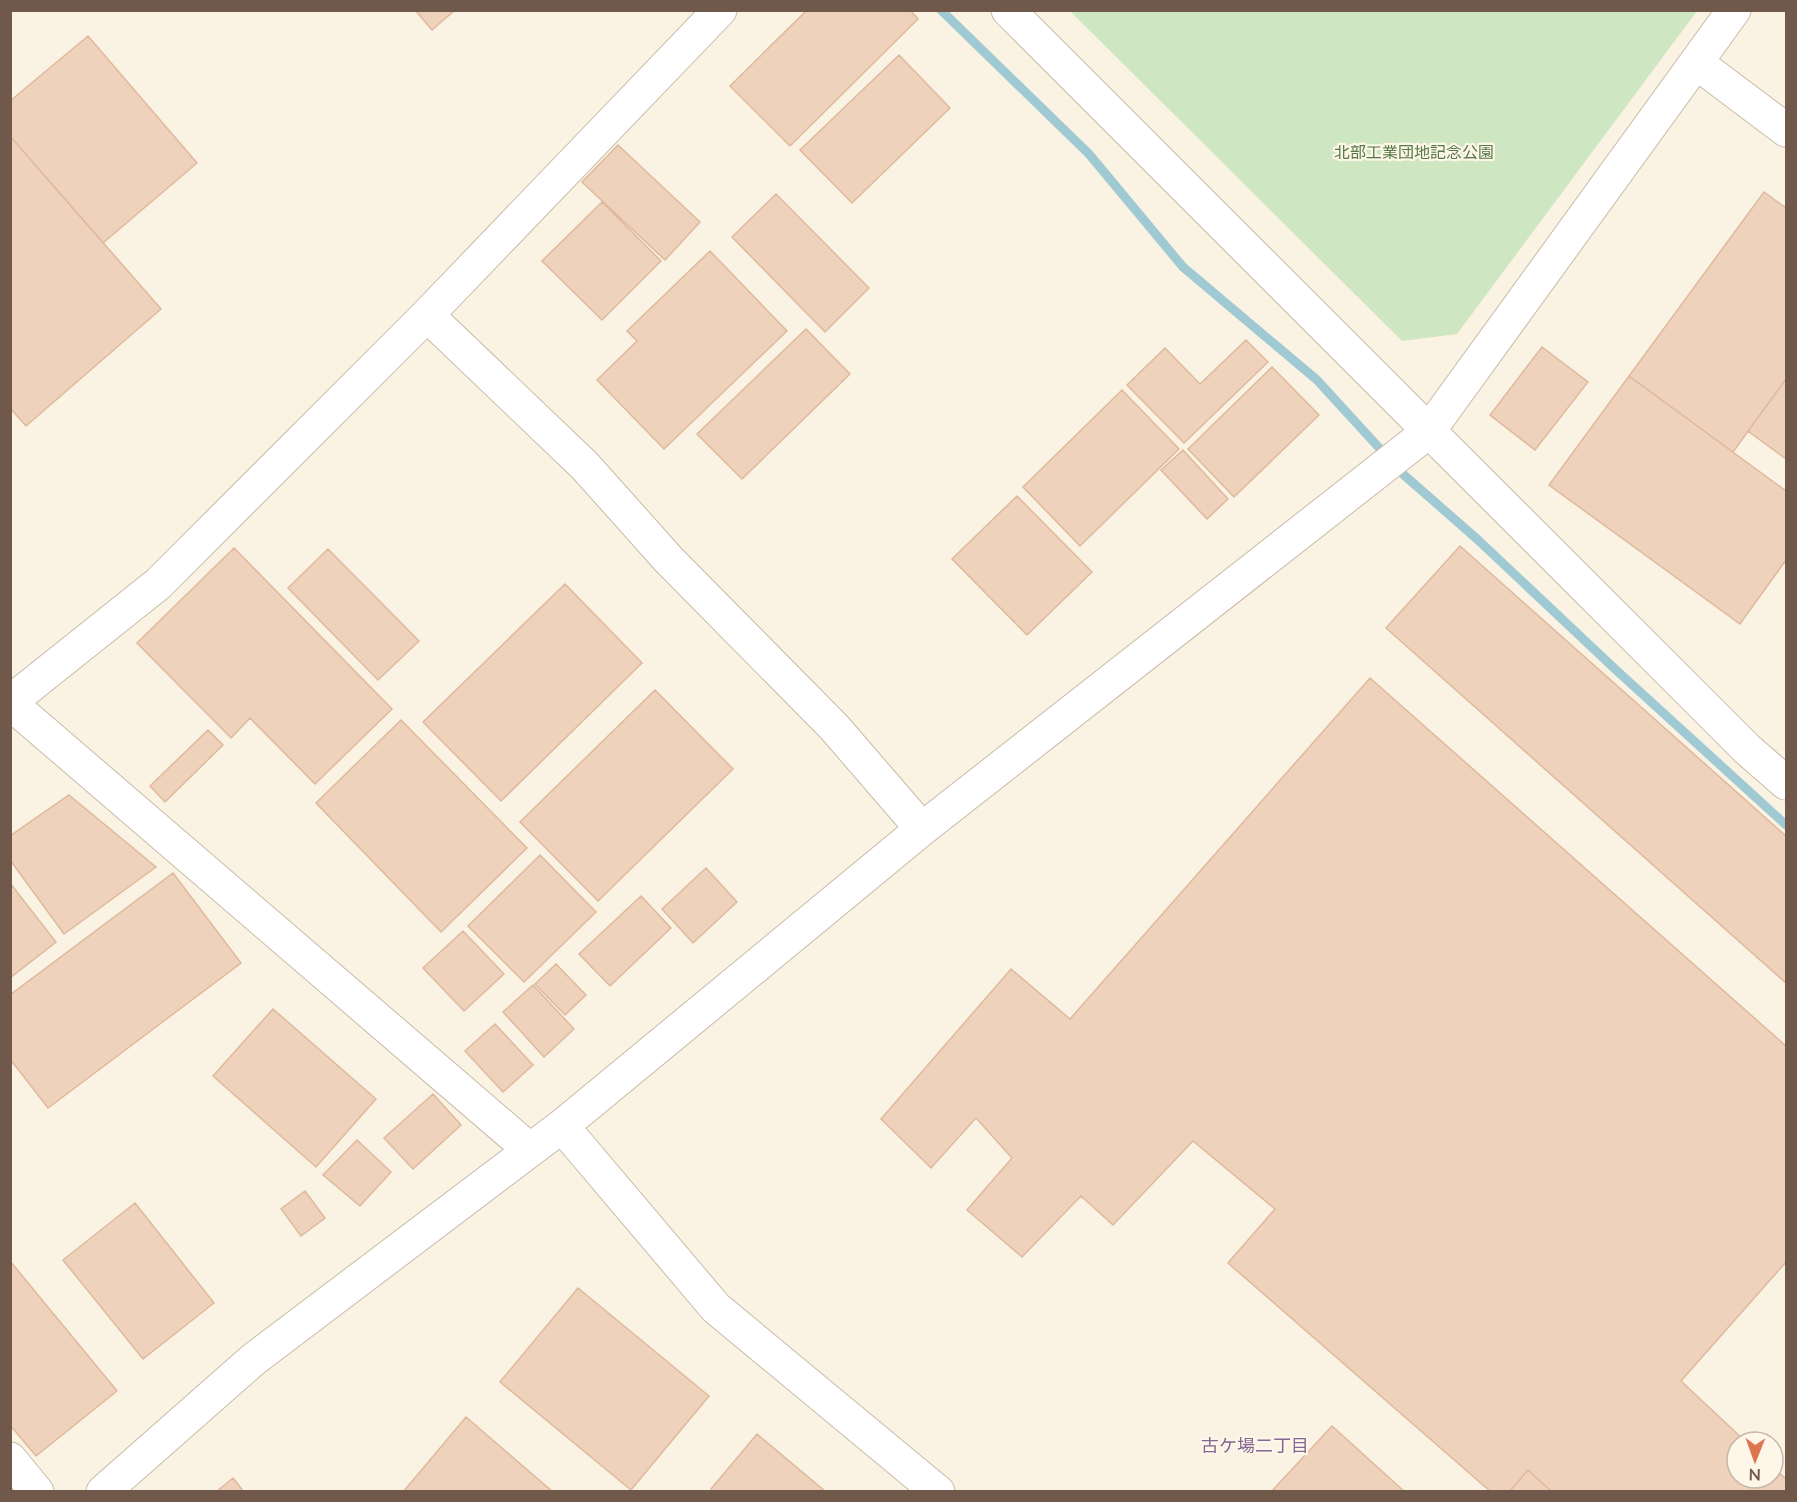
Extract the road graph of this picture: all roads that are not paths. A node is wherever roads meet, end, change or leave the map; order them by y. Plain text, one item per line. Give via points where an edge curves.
1 (720, 10) edge
2 (1008, 10) edge
3 (1734, 10) edge
4 (1697, 63) junction
5 (1786, 130) edge
6 (427, 315) junction
7 (1428, 432) junction
8 (10, 702) edge
9 (1786, 783) edge
10 (922, 829) junction
11 (562, 1126) junction
12 (530, 1150) junction
13 (10, 1459) edge
14 (37, 1491) edge
15 (102, 1491) edge
16 (938, 1491) edge

1 - 6 street
2 - 7 street
3 - 4 street
4 - 5 street
4 - 7 street
6 - 8 street via 158,584
6 - 10 street via 585,466 669,560 834,727
7 - 9 street via 1747,749
7 - 10 street
8 - 12 street
10 - 11 street
11 - 12 street
11 - 16 street via 716,1308
12 - 15 street via 254,1359
13 - 14 street

